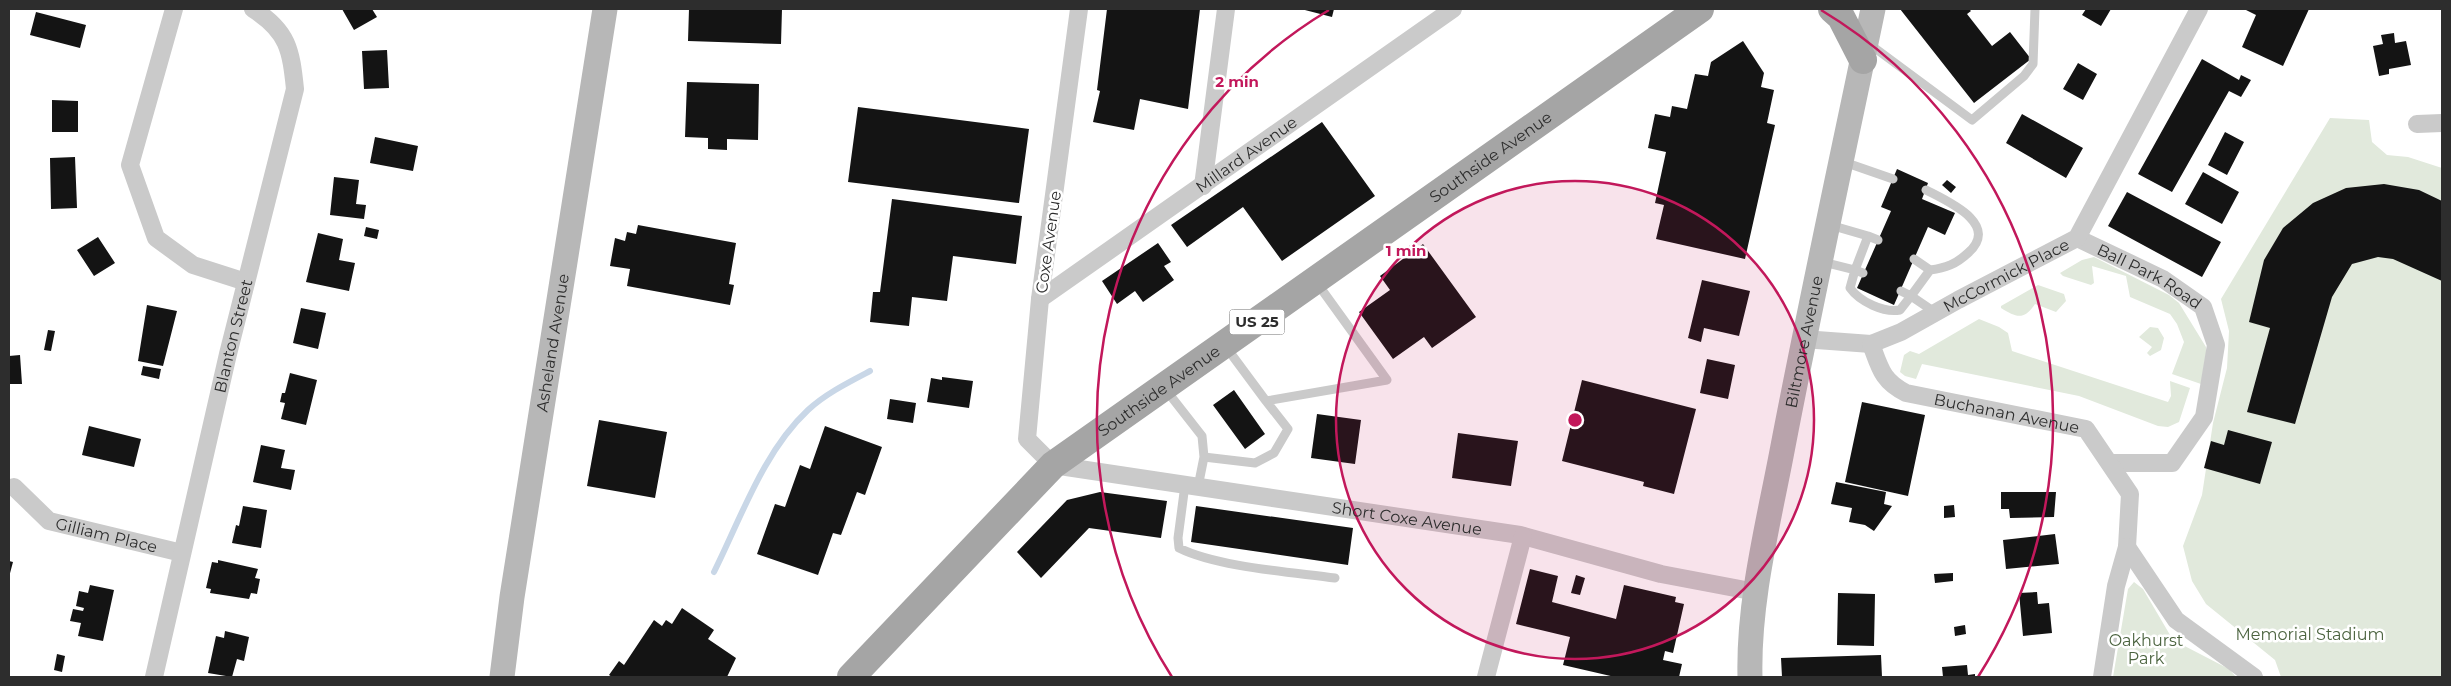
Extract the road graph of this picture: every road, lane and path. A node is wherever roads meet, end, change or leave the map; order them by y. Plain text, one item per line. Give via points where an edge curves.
1 (174, 9) edge
2 (253, 9) edge
3 (605, 9) edge
4 (1080, 9) edge
5 (1226, 9) edge
6 (1453, 9) edge
7 (1700, 9) edge
8 (1832, 9) edge
9 (1873, 9) edge
10 (2035, 9) edge
11 (2199, 9) edge
12 (1864, 51) junction
13 (2442, 122) edge
14 (2417, 124) dead end
15 (1841, 161) junction
16 (1893, 179) dead end
17 (1203, 186) junction
18 (1926, 190) dead end
19 (1828, 224) junction
20 (1868, 236) junction
21 (2077, 238) junction
22 (1878, 240) dead end
23 (1914, 259) dead end
24 (1820, 262) junction
25 (1930, 270) junction
26 (1859, 272) junction
27 (1315, 281) junction
28 (246, 282) junction
29 (1901, 290) dead end
30 (1911, 296) junction
31 (1040, 299) junction
32 (1936, 313) junction
33 (1803, 339) junction
34 (1225, 344) junction
35 (1871, 344) junction
36 (1164, 387) junction
37 (1266, 401) junction
38 (1204, 457) junction
39 (2110, 463) junction
40 (1053, 465) junction
41 (1192, 486) junction
42 (14, 487) dead end
43 (1523, 536) junction
44 (2127, 547) junction
45 (182, 553) junction
46 (1335, 578) dead end
47 (1756, 592) junction
48 (154, 677) edge
49 (502, 677) edge
50 (851, 677) edge
51 (1486, 677) edge
52 (1750, 677) edge
53 (2102, 677) edge
54 (2254, 677) edge

1 - 28 street via 130,165 156,238 193,265
2 - 28 street, Blanton Street via 268,18 282,35 296,89
3 - 49 main road, Asheland Avenue
4 - 31 street, Coxe Avenue
5 - 17 street
6 - 17 street, Millard Avenue
7 - 27 main road, Southside Avenue / US 25
8 - 12 main road via 1841,16
9 - 12 main road, Biltmore Avenue
10 - 12 lane via 2033,64 2024,76 1972,120
11 - 21 street, McCormick Place
12 - 15 main road, Biltmore Avenue
13 - 14 street
15 - 16 lane
15 - 19 main road, Biltmore Avenue
17 - 31 street, Millard Avenue
18 - 25 lane via 1957,206 1974,220 1979,235 1975,246 1958,262
19 - 20 lane
19 - 24 main road, Biltmore Avenue
20 - 22 lane
20 - 26 lane
21 - 32 street, McCormick Place
21 - 39 street, Ball Park Road via 2163,279 2203,308 2216,345 2204,417 2172,463
23 - 25 lane
24 - 26 lane
24 - 33 main road, Biltmore Avenue
25 - 30 lane
26 - 30 lane via 1850,288 1856,298 1891,312 1900,310
27 - 34 main road, Southside Avenue / US 25
27 - 37 lane via 1386,380
28 - 45 street, Blanton Street
29 - 30 lane
30 - 32 lane
31 - 40 street, Coxe Avenue via 1027,439
32 - 35 street, McCormick Place
33 - 35 street, McCormick Place
33 - 47 main road, Biltmore Avenue
34 - 36 main road, Southside Avenue / US 25
34 - 37 lane
35 - 39 street, Buchanan Avenue via 1883,375 1906,393 2086,430
36 - 38 lane via 1202,436
36 - 40 main road, Southside Avenue / US 25
37 - 38 lane via 1288,429 1274,453 1255,463
38 - 41 lane
39 - 44 street, Buchanan Avenue via 2130,494
40 - 41 street, Short Coxe Avenue
40 - 50 main road, Southside Avenue / US 25
41 - 43 street, Short Coxe Avenue
41 - 46 lane via 1178,538 1179,548 1216,559
42 - 45 street, Gilliam Place via 49,521
43 - 47 street, Short Coxe Avenue via 1660,574
43 - 51 street
44 - 53 street, Buchanan Avenue via 2116,586
44 - 54 street via 2176,620
45 - 48 street, Blanton Street
47 - 52 main road, Biltmore Avenue via 1749,648

